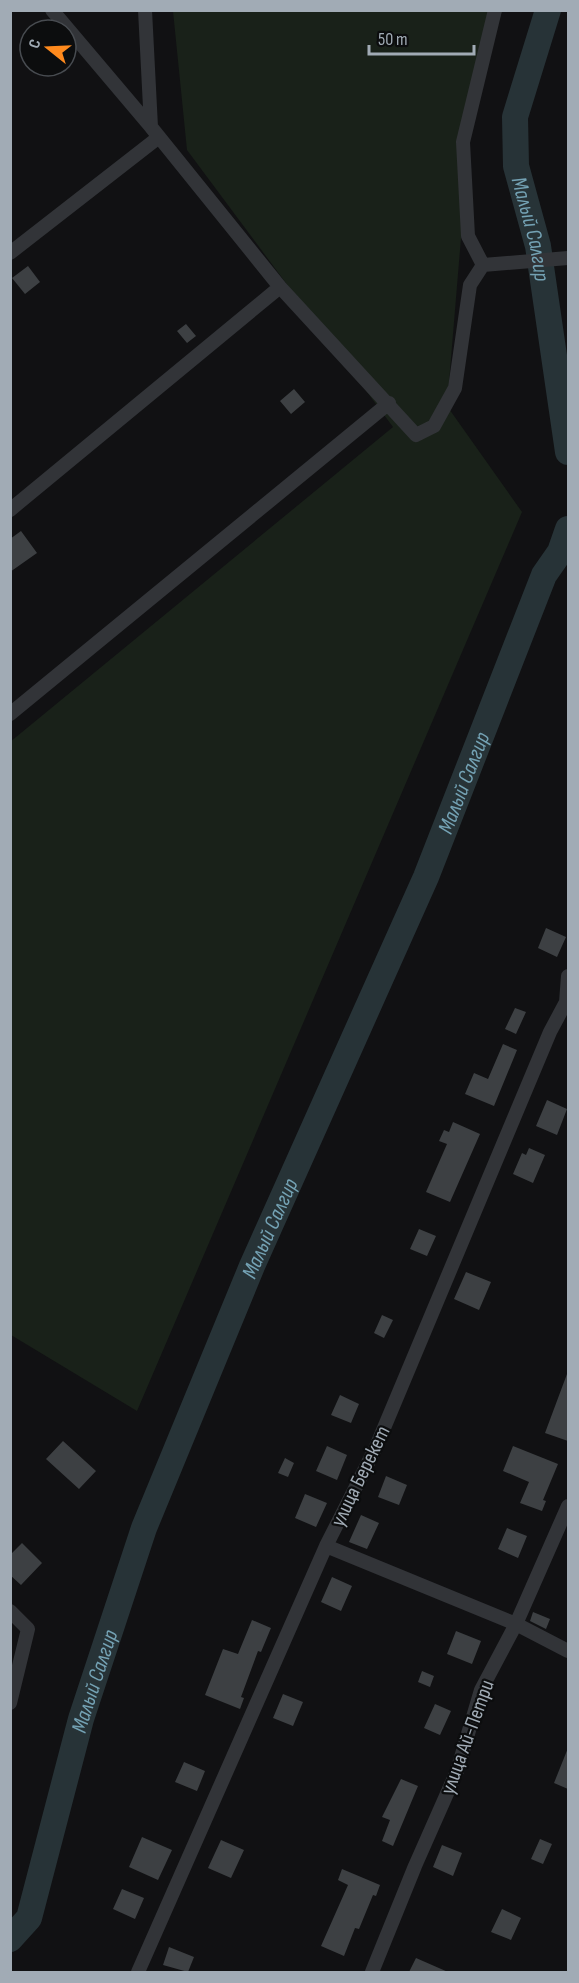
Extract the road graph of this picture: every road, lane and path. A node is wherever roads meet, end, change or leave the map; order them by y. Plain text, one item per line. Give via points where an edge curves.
1 (52, 10) edge
2 (145, 10) edge
3 (495, 10) edge
4 (155, 132) junction
5 (10, 253) edge
6 (568, 258) edge
7 (483, 265) junction
8 (280, 287) junction
9 (389, 403) junction
10 (10, 510) edge
11 (10, 714) edge
12 (568, 976) edge
13 (567, 1003) edge
14 (568, 1506) edge
15 (326, 1546) junction
16 (10, 1611) edge
17 (516, 1624) junction
18 (568, 1650) edge
19 (10, 1703) edge
20 (138, 1972) edge
21 (372, 1972) edge

1 - 4 street
2 - 4 street
3 - 7 street via 463,142 468,236
4 - 5 street
4 - 8 street
6 - 7 street
7 - 9 street via 470,285 455,388 434,426 416,435
8 - 9 street
8 - 10 street
9 - 11 street
12 - 13 street, улица Берекет
13 - 15 street, улица Берекет via 550,1032 376,1447
14 - 17 street, улица Ай-Петри
15 - 17 street
15 - 20 street, улица Берекет
16 - 19 street via 28,1629
17 - 18 street
17 - 21 street, улица Ай-Петри via 481,1690 457,1771

